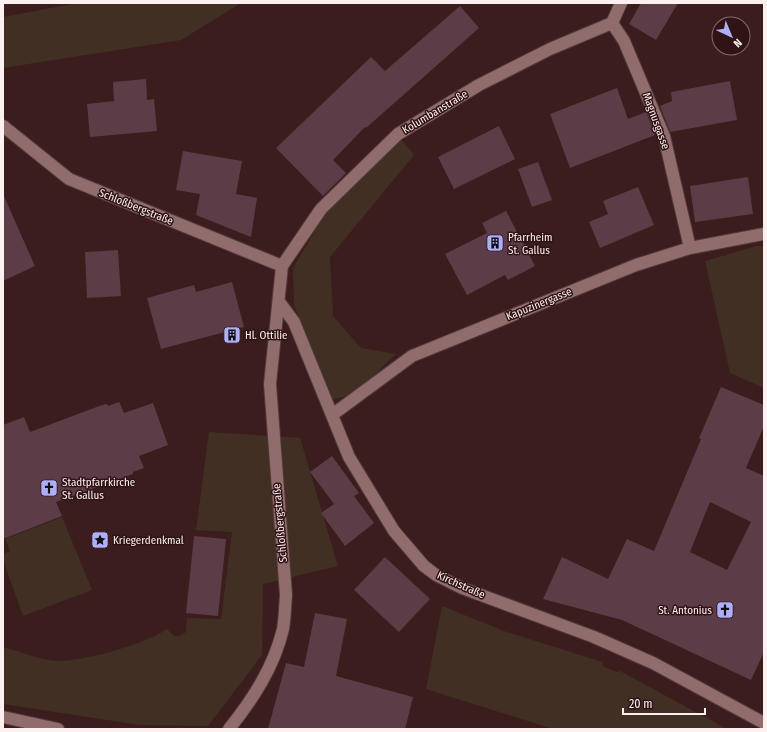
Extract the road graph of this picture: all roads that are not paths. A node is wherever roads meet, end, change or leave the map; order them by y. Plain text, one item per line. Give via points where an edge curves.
1 (621, 3) edge
2 (612, 23) junction
3 (3, 126) edge
4 (764, 234) edge
5 (690, 248) junction
6 (282, 266) junction
7 (280, 303) junction
8 (332, 415) junction
9 (3, 717) edge
10 (764, 723) edge
11 (58, 729) edge
12 (229, 729) edge

1 - 2 street
2 - 5 street, Magnusgasse via 624,40 664,136
2 - 6 street, Kolumbanstraße via 550,48 479,85 398,134 321,209
3 - 6 street, Schloßbergstraße via 69,179
4 - 5 street, Kapuzinergasse
5 - 8 street, Kapuzinergasse via 603,278 412,356
6 - 7 street
7 - 8 street, Kirchstraße via 294,322
7 - 12 street, Schloßbergstraße via 270,384 286,595 283,629 270,666 260,685
8 - 10 street, Kirchstraße via 349,457 394,531 424,566 436,575 462,588 594,636 638,656
9 - 11 street

